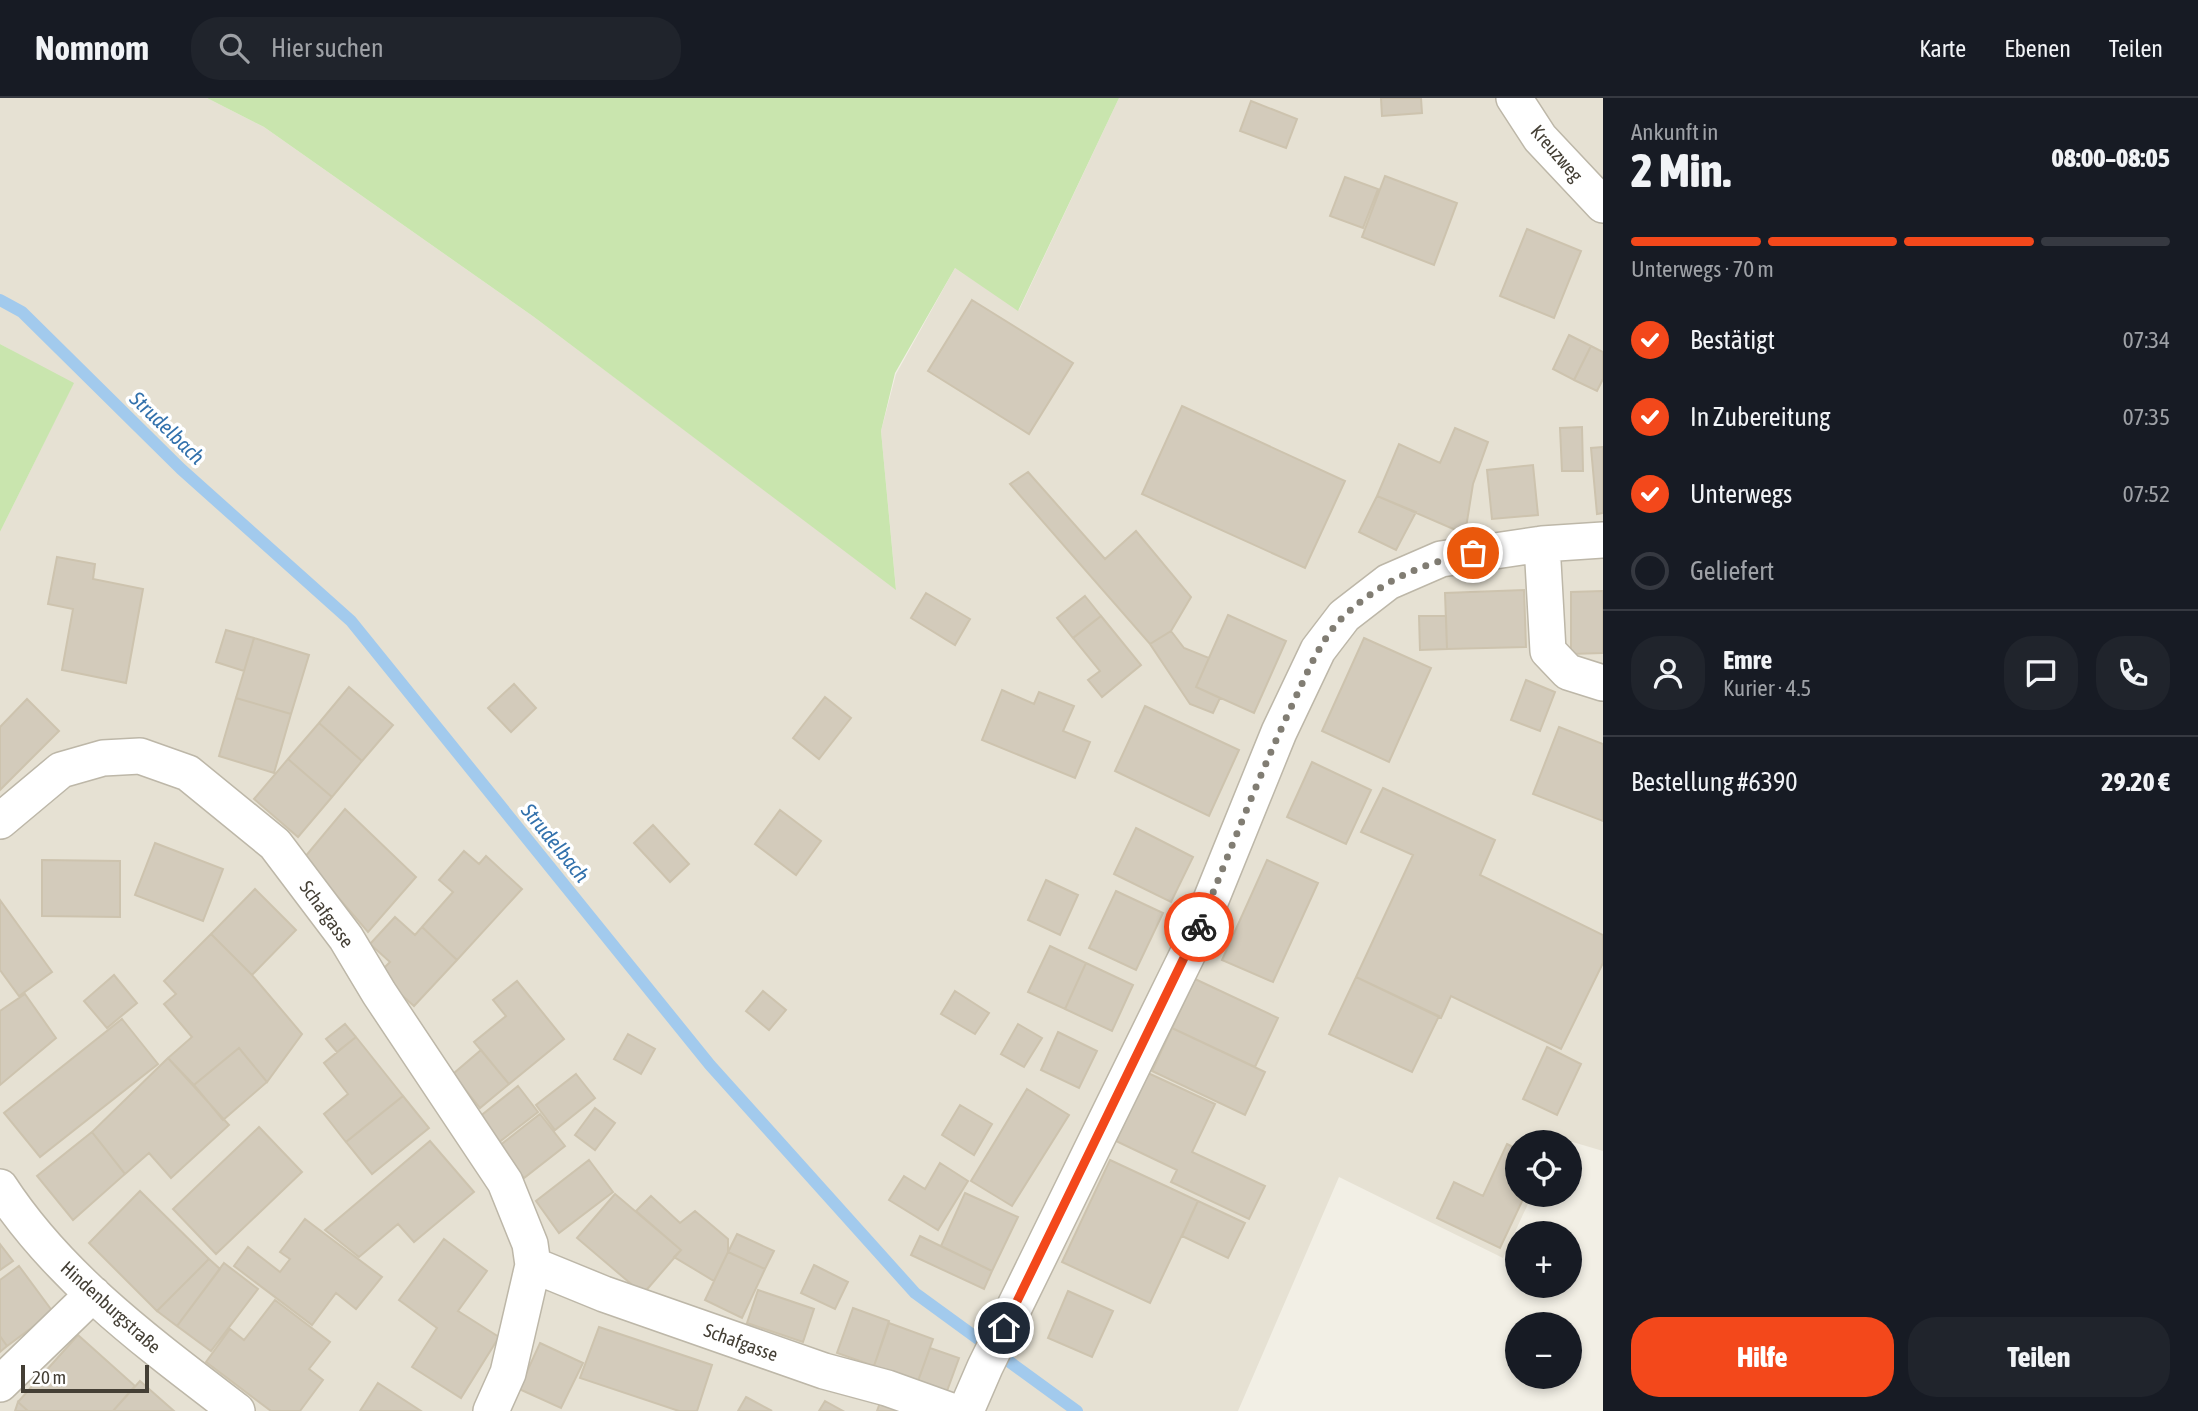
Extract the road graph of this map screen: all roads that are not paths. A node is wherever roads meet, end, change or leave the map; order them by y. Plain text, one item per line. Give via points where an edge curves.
1 (1514, 98) edge
2 (1603, 205) edge
3 (1603, 540) edge
4 (1542, 544) junction
5 (1603, 683) edge
6 (0, 821) edge
7 (0, 1187) edge
8 (533, 1265) junction
9 (93, 1294) junction
10 (0, 1384) edge
11 (237, 1411) edge
12 (491, 1411) edge
13 (951, 1411) edge
14 (966, 1411) edge

1 - 2 street, Kreuzweg via 1540,138
3 - 4 street
4 - 5 street via 1548,651 1567,672
4 - 14 street via 1441,559 1388,582 1344,616 1318,650 1279,732 1195,939
6 - 8 street, Schafgasse via 61,770 103,758 140,756 188,773 275,844 346,938 505,1182 530,1244
7 - 9 street, Hindenburgstraße via 51,1253
8 - 12 street, Schafgasse via 508,1373
8 - 13 street, Schafgasse via 824,1371
9 - 10 street
9 - 11 street, Hindenburgstraße

